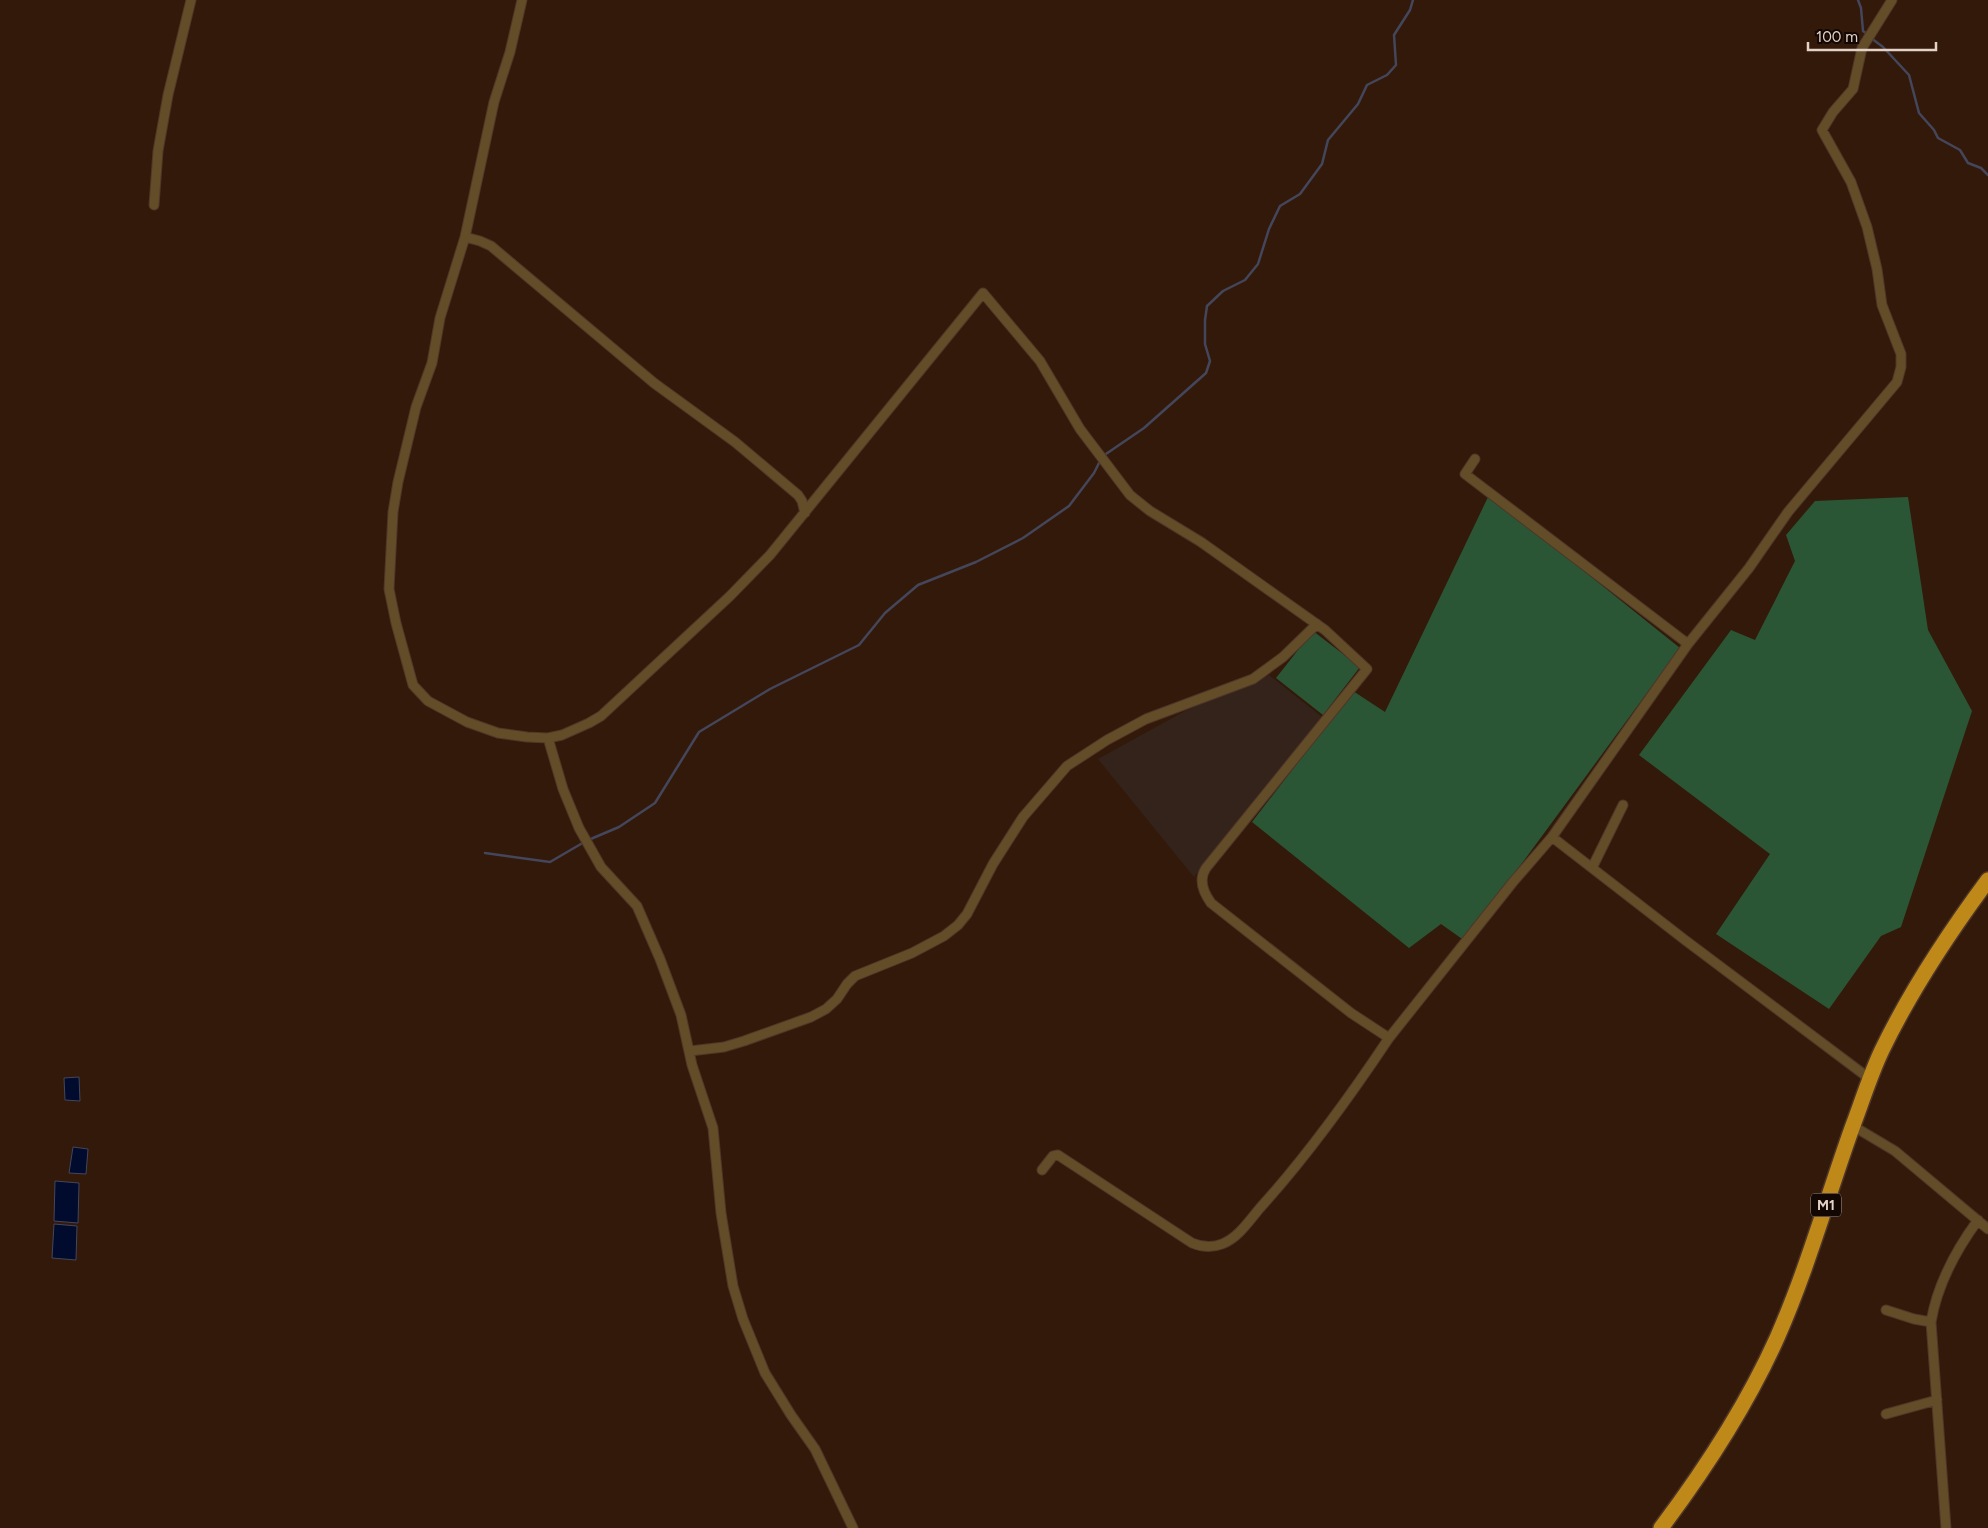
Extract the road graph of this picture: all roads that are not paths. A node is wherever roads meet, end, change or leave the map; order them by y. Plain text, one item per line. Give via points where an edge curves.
1 (190, 0) edge
2 (522, 0) edge
3 (1892, 0) edge
4 (154, 205) dead end
5 (465, 237) junction
6 (1475, 459) dead end
7 (805, 513) junction
8 (1317, 624) junction
9 (1688, 644) junction
10 (548, 738) junction
11 (1624, 805) dead end
12 (1552, 837) junction
13 (1592, 868) junction
14 (1988, 880) edge
15 (1389, 1038) junction
16 (690, 1051) junction
17 (1870, 1079) junction
18 (1853, 1126) junction
19 (1042, 1170) dead end
20 (1978, 1220) junction
21 (1988, 1229) edge
22 (1886, 1310) dead end
23 (1931, 1322) junction
24 (1937, 1400) junction
25 (1886, 1414) dead end
26 (853, 1528) edge
27 (1661, 1528) edge
28 (1946, 1528) edge

1 - 4 street via 158,150
2 - 5 street via 494,102
3 - 9 street via 1862,48 1850,94 1822,130 1851,182 1865,219 1882,306 1901,354 1900,373 1894,387 1788,512
5 - 7 street via 491,246 654,383 741,448 798,496
5 - 10 street via 440,318 432,363 413,420 396,493 388,581 391,605 413,685 428,702 498,733
6 - 9 street via 1465,474
7 - 8 street via 983,293 1040,361 1080,429 1130,495
7 - 10 street via 744,582 601,716 575,730
8 - 15 street via 1367,669 1206,868 1202,885 1211,903
8 - 16 street via 1270,669 1253,679 1146,719 1067,766 1023,817 992,864 967,914 944,936 855,976 832,1004 811,1017 744,1042
9 - 12 street
10 - 16 street via 571,812 590,850 601,867 637,906 646,923 681,1015
11 - 13 street
12 - 13 street
12 - 15 street
13 - 17 street
14 - 17 highway, M1 via 1925,972 1882,1050
15 - 19 street via 1339,1113 1286,1180 1236,1235 1222,1244 1204,1247 1192,1243 1058,1155 1053,1156
16 - 26 street via 713,1128 721,1213 733,1286 743,1319 765,1373 815,1449
17 - 18 highway, M1
18 - 20 street via 1895,1151
18 - 27 highway, M1 via 1806,1264 1774,1344 1731,1428
20 - 21 street
20 - 23 street via 1938,1292
22 - 23 street
23 - 24 street
24 - 25 street
24 - 28 street

